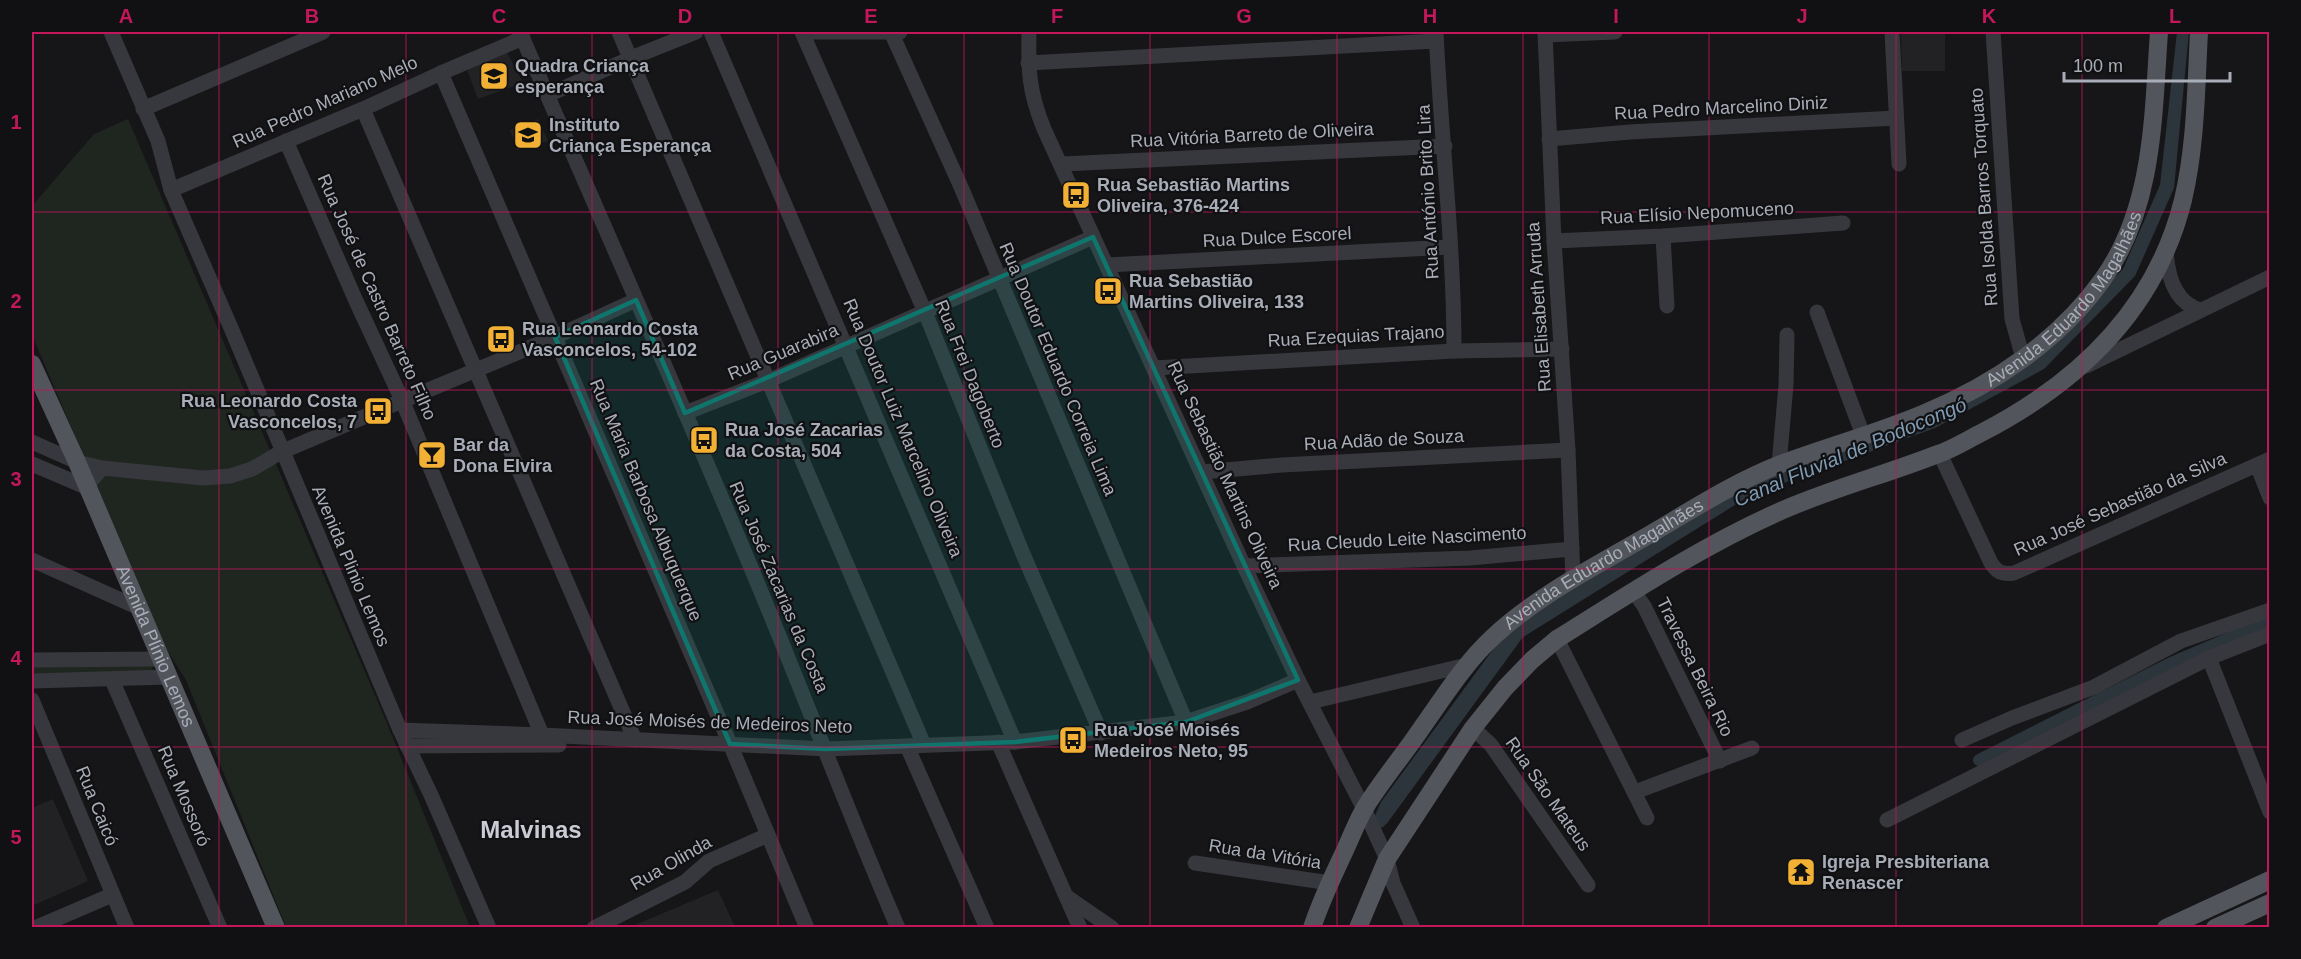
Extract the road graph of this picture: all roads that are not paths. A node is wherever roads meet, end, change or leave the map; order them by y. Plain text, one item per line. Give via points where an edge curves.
1 (112, 32) edge
2 (323, 32) edge
3 (619, 32) edge
4 (696, 32) edge
5 (711, 32) edge
6 (802, 32) edge
7 (891, 32) edge
8 (900, 32) edge
9 (1029, 32) edge
10 (1615, 32) edge
11 (1892, 32) edge
12 (1993, 32) edge
13 (2159, 32) edge
14 (2199, 32) edge
15 (1545, 33) edge
16 (522, 35) edge
17 (1436, 36) edge
18 (630, 58) junction
19 (1028, 63) junction
20 (441, 73) junction
21 (548, 95) junction
22 (143, 109) junction
23 (363, 109) junction
24 (1896, 118) junction
25 (1549, 139) junction
26 (286, 141) junction
27 (1445, 146) junction
28 (1062, 164) junction
29 (1899, 164) dead end
30 (171, 190) junction
31 (1843, 223) dead end
32 (1663, 236) junction
33 (1093, 237) junction
34 (1554, 241) junction
35 (1450, 247) junction
36 (2166, 248) junction
37 (1107, 265) junction
38 (2270, 278) edge
39 (998, 279) junction
40 (636, 300) junction
41 (1667, 306) dead end
42 (2201, 310) junction
43 (925, 312) junction
44 (1817, 312) dead end
45 (1787, 335) dead end
46 (555, 337) junction
47 (847, 346) junction
48 (1562, 349) junction
49 (1454, 351) junction
50 (2023, 358) junction
51 (32, 364) edge
52 (1154, 368) junction
53 (2080, 368) junction
54 (476, 370) junction
55 (770, 380) junction
56 (402, 400) junction
57 (685, 413) junction
58 (1863, 435) junction
59 (32, 442) edge
60 (1568, 450) junction
61 (281, 452) junction
62 (1940, 454) junction
63 (77, 462) junction
64 (2263, 462) edge
65 (32, 464) edge
66 (1779, 465) junction
67 (102, 468) junction
68 (1202, 472) junction
69 (87, 487) junction
70 (2270, 498) edge
71 (1572, 549) junction
72 (32, 560) edge
73 (1244, 566) junction
74 (1573, 579) junction
75 (1634, 592) junction
76 (139, 608) junction
77 (2270, 610) edge
78 (2270, 634) edge
79 (1557, 639) junction
80 (2209, 658) junction
81 (160, 659) junction
82 (32, 660) edge
83 (1467, 665) junction
84 (168, 677) junction
85 (112, 680) junction
86 (1299, 680) junction
87 (32, 681) edge
88 (32, 700) edge
89 (1310, 702) junction
90 (1186, 722) junction
91 (1473, 728) junction
92 (400, 730) junction
93 (1101, 733) junction
94 (542, 735) junction
95 (635, 740) junction
96 (1962, 740) dead end
97 (998, 742) junction
98 (1015, 742) junction
99 (730, 744) junction
100 (924, 745) junction
101 (408, 746) junction
102 (907, 746) junction
103 (1752, 748) dead end
104 (826, 749) junction
105 (1720, 761) junction
106 (1635, 792) junction
107 (1364, 809) junction
108 (2270, 812) edge
109 (1647, 818) dead end
110 (1887, 820) dead end
111 (768, 835) junction
112 (1387, 859) junction
113 (1195, 862) dead end
114 (2270, 880) edge
115 (1330, 883) junction
116 (1588, 885) dead end
117 (112, 895) junction
118 (1067, 897) junction
119 (2270, 903) edge
120 (35, 927) edge
121 (127, 927) edge
122 (220, 927) edge
123 (276, 927) edge
124 (489, 927) edge
125 (594, 927) edge
126 (807, 927) edge
127 (898, 927) edge
128 (987, 927) edge
129 (1080, 927) edge
130 (1112, 927) edge
131 (1312, 927) edge
132 (1358, 927) edge
133 (1413, 927) edge
134 (2166, 927) edge
135 (2214, 927) edge

1 - 22 street
2 - 22 street
3 - 18 street
4 - 18 street
5 - 47 street, Rua Doutor Luiz Marcelino Oliveira
6 - 7 street
6 - 43 street, Rua Frei Dagoberto
7 - 8 street
7 - 39 street, Rua Doutor Eduardo Correia Lima
9 - 19 street, Rua Sebastião Martins Oliveira
10 - 15 street
11 - 24 street
12 - 50 street, Rua Isolda Barros Torquato via 2012,319
13 - 50 main road, Avenida Eduardo Magalhães via 2149,157 2138,210 2102,280 2074,313
14 - 36 main road, Avenida Eduardo Magalhães via 2187,179
15 - 25 street, Rua Elisabeth Arruda
16 - 20 street, Rua Pedro Mariano Melo
16 - 21 street, Rua José Zacarias da Costa
17 - 19 street
17 - 27 street, Rua António Brito Lira
18 - 21 street
18 - 55 street
19 - 28 street, Rua Sebastião Martins Oliveira via 1034,103
20 - 23 street, Rua Pedro Mariano Melo
20 - 46 street, Rua Maria Barbosa Albuquerque
21 - 40 street, Rua José Zacarias da Costa
22 - 30 street via 158,141
23 - 26 street, Rua Pedro Mariano Melo
23 - 54 street
24 - 25 street, Rua Pedro Marcelino Diniz
24 - 29 street
25 - 34 street, Rua Elisabeth Arruda
26 - 30 street, Rua Pedro Mariano Melo
26 - 56 street, Rua José de Castro Barreto Filho
27 - 28 street, Rua Vitória Barreto de Oliveira
27 - 35 street, Rua António Brito Lira
28 - 33 street, Rua Sebastião Martins Oliveira
30 - 61 street, Avenida Plinio Lemos
31 - 32 street, Rua Elísio Nepomuceno
32 - 34 street, Rua Elísio Nepomuceno
32 - 41 street
33 - 37 street, Rua Sebastião Martins Oliveira
33 - 39 street, Rua Guarabira
34 - 48 street, Rua Elisabeth Arruda
35 - 37 street, Rua Dulce Escorel
35 - 49 street, Rua António Brito Lira
36 - 42 street via 2169,274 2178,295 2192,308
36 - 53 main road, Avenida Eduardo Magalhães via 2122,322
37 - 52 street, Rua Sebastião Martins Oliveira
38 - 42 street
39 - 43 street, Rua Guarabira
39 - 90 street, Rua Doutor Eduardo Correia Lima
40 - 46 street
40 - 57 street, Rua José Zacarias da Costa
42 - 53 street
43 - 47 street, Rua Guarabira
43 - 93 street, Rua Frei Dagoberto
44 - 58 street
45 - 66 street
46 - 54 street
46 - 99 street, Rua Maria Barbosa Albuquerque
47 - 55 street, Rua Guarabira
47 - 98 street, Rua Doutor Luiz Marcelino Oliveira
48 - 49 street, Rua Ezequias Trajano
48 - 60 street, Rua Elisabeth Arruda
49 - 52 street, Rua Ezequias Trajano
50 - 58 main road, Avenida Eduardo Magalhães via 1926,413
51 - 63 main road, Avenida Plínio Lemos
52 - 68 street, Rua Sebastião Martins Oliveira
53 - 62 main road, Avenida Eduardo Magalhães via 2003,422
54 - 56 street
54 - 95 street
55 - 57 street, Rua Guarabira
55 - 100 street
56 - 61 street
56 - 94 street, Rua José de Castro Barreto Filho
57 - 104 street, Rua José Zacarias da Costa
58 - 66 main road, Avenida Eduardo Magalhães
59 - 63 street
60 - 68 street, Rua Adão de Souza
60 - 71 street, Rua Elisabeth Arruda
61 - 67 street via 252,469 230,476
61 - 92 street, Avenida Plinio Lemos
62 - 64 street, Rua José Sebastião da Silva via 1984,551 1999,572 2014,573
62 - 75 main road, Avenida Eduardo Magalhães via 1783,510
63 - 67 street
63 - 69 main road, Avenida Plínio Lemos
64 - 70 street, Rua José Sebastião da Silva
65 - 69 street
66 - 74 main road, Avenida Eduardo Magalhães
67 - 69 street
68 - 73 street, Rua Sebastião Martins Oliveira
69 - 76 main road, Avenida Plínio Lemos
71 - 73 street, Rua Cleudo Leite Nascimento via 1470,558
71 - 74 street, Rua Elisabeth Arruda
72 - 76 street
73 - 86 street, Rua Sebastião Martins Oliveira
74 - 83 main road, Avenida Eduardo Magalhães via 1492,638
75 - 79 main road, Avenida Eduardo Magalhães
75 - 105 street, Travessa Beira Rio
76 - 81 main road, Avenida Plínio Lemos
77 - 96 street via 2181,641 2094,687
78 - 80 street
79 - 91 main road, Avenida Eduardo Magalhães via 1505,688
79 - 106 street
80 - 108 street
80 - 110 street
81 - 82 street
81 - 84 main road, Avenida Plínio Lemos
83 - 89 street
83 - 107 main road, Avenida Eduardo Magalhães
84 - 85 street
84 - 123 main road, Avenida Plínio Lemos
85 - 87 street
85 - 122 street, Rua Mossoró
86 - 89 street, Rua Sebastião Martins Oliveira
86 - 90 street, Rua José Moisés de Medeiros Neto
88 - 117 street, Rua Caicó
89 - 107 street, Rua Sebastião Martins Oliveira
90 - 93 street, Rua José Moisés de Medeiros Neto
91 - 112 main road, Avenida Eduardo Magalhães
91 - 116 street, Rua São Mateus via 1491,745
92 - 94 street, Rua José Moisés de Medeiros Neto
92 - 101 street, Avenida Plinio Lemos
93 - 98 street, Rua José Moisés de Medeiros Neto
94 - 95 street, Rua José Moisés de Medeiros Neto
95 - 99 street, Rua José Moisés de Medeiros Neto
97 - 98 street, Rua José Moisés de Medeiros Neto
97 - 100 street, Rua José Moisés de Medeiros Neto
97 - 118 street
99 - 101 street
99 - 104 street, Rua José Moisés de Medeiros Neto
99 - 111 street, Rua Maria Barbosa Albuquerque
100 - 102 street, Rua José Moisés de Medeiros Neto
101 - 124 street, Avenida Plinio Lemos
102 - 104 street, Rua José Moisés de Medeiros Neto
102 - 128 street
103 - 105 street, Travessa Beira Rio
104 - 127 street, Rua José Zacarias da Costa
105 - 106 street, Travessa Beira Rio
106 - 109 street
107 - 112 street, Rua Sebastião Martins Oliveira
107 - 115 main road, Avenida Eduardo Magalhães
111 - 125 street, Rua Olinda via 709,861 685,882
111 - 126 street, Rua Maria Barbosa Albuquerque
112 - 132 main road, Avenida Eduardo Magalhães
112 - 133 street, Rua Sebastião Martins Oliveira
113 - 115 street, Rua da Vitória
114 - 134 main road
115 - 131 main road, Avenida Eduardo Magalhães
117 - 120 street
117 - 121 street, Rua Caicó
118 - 129 street
118 - 130 street
119 - 135 main road

